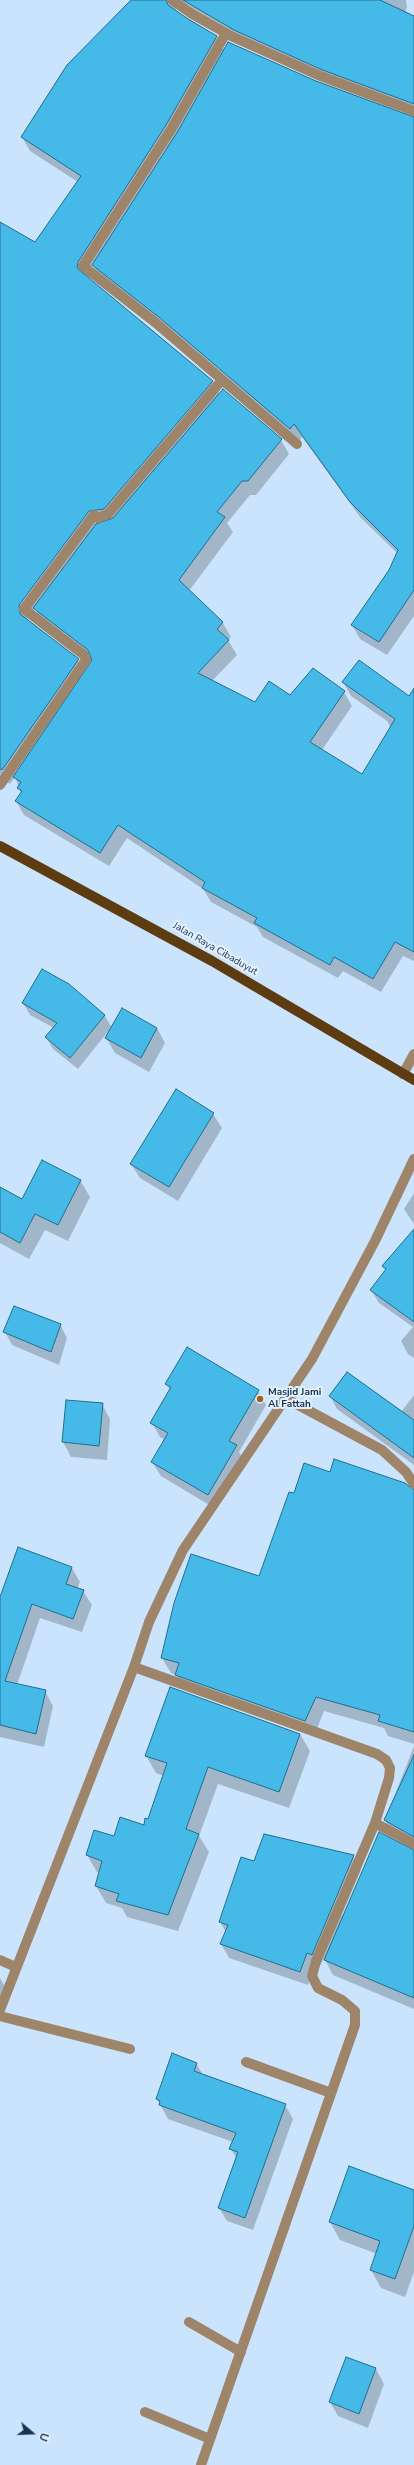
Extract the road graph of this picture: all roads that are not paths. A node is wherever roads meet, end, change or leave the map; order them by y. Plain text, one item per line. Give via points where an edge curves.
1 (172, 0) edge
2 (226, 33) junction
3 (414, 111) edge
4 (222, 380) junction
5 (297, 444) dead end
6 (0, 785) edge
7 (0, 846) edge
8 (414, 1054) edge
9 (404, 1074) junction
10 (414, 1080) edge
11 (414, 1159) edge
12 (287, 1399) junction
13 (414, 1484) edge
14 (134, 1667) junction
15 (375, 1823) junction
16 (414, 1844) edge
17 (0, 1960) edge
18 (16, 1967) junction
19 (0, 2010) edge
20 (0, 2016) edge
21 (130, 2049) dead end
22 (246, 2062) dead end
23 (330, 2093) junction
24 (189, 2322) dead end
25 (241, 2352) junction
26 (145, 2412) dead end
27 (210, 2440) junction
28 (201, 2465) edge

1 - 2 street
2 - 3 street via 318,76
2 - 4 street via 172,128 83,266 156,323
4 - 5 street
4 - 6 street via 108,514 98,518 94,515 24,609 84,654 86,660
7 - 9 main road, Jalan Raya Cibaduyut via 212,960
8 - 9 street
9 - 10 main road, Jalan Raya Cibaduyut
11 - 12 street via 375,1241 312,1359
12 - 13 street via 382,1450 406,1472
12 - 14 street via 183,1550 149,1622
14 - 15 street via 377,1754 386,1760 390,1768
14 - 18 street
15 - 16 street
15 - 23 street via 316,1961 312,1976 318,1988 342,2000 355,2011 355,2024
17 - 18 street
18 - 19 street
20 - 21 street
22 - 23 street
23 - 25 street
24 - 25 street
25 - 27 street
26 - 27 street
27 - 28 street

